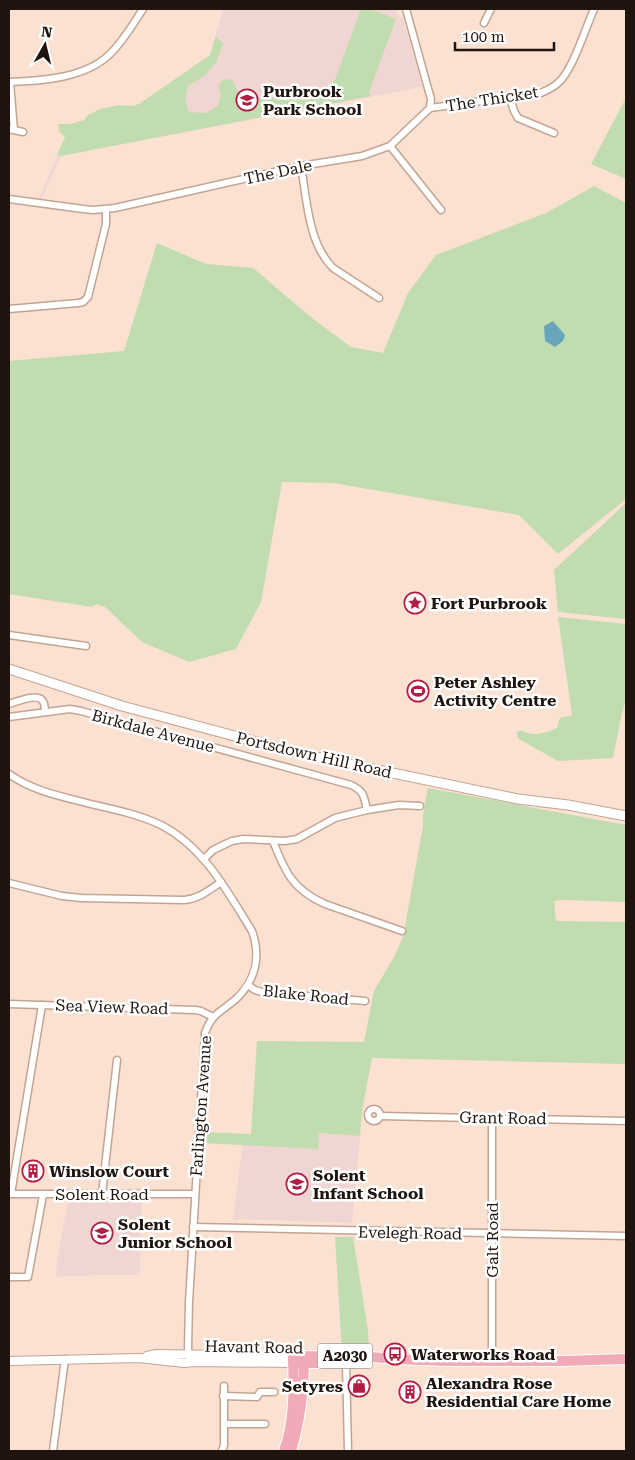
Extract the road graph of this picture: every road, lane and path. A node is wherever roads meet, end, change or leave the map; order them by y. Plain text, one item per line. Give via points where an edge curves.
1 (143, 9) edge
2 (406, 9) edge
3 (491, 9) edge
4 (594, 9) edge
5 (484, 23) dead end
6 (9, 82) edge
7 (510, 98) junction
8 (430, 108) junction
9 (11, 129) edge
10 (23, 132) dead end
11 (554, 133) dead end
12 (390, 146) junction
13 (301, 166) junction
14 (9, 199) edge
15 (106, 210) junction
16 (441, 210) dead end
17 (379, 298) dead end
18 (9, 309) edge
19 (9, 634) edge
20 (86, 646) dead end
21 (9, 669) edge
22 (9, 704) edge
23 (46, 712) junction
24 (9, 717) edge
25 (9, 774) edge
26 (420, 806) dead end
27 (367, 810) junction
28 (626, 816) edge
29 (273, 841) junction
30 (204, 859) junction
31 (221, 882) junction
32 (9, 884) edge
33 (397, 920) dead end
34 (394, 928) junction
35 (402, 931) dead end
36 (248, 985) junction
37 (365, 1001) dead end
38 (9, 1004) edge
39 (42, 1005) junction
40 (213, 1017) junction
41 (117, 1060) dead end
42 (380, 1116) dead end
43 (492, 1118) junction
44 (626, 1121) edge
45 (10, 1194) edge
46 (43, 1194) junction
47 (102, 1194) junction
48 (195, 1194) junction
49 (193, 1227) junction
50 (492, 1234) junction
51 (626, 1236) edge
52 (9, 1277) edge
53 (191, 1358) junction
54 (65, 1359) junction
55 (298, 1359) junction
56 (626, 1359) edge
57 (397, 1360) junction
58 (9, 1361) edge
59 (492, 1361) junction
60 (346, 1363) junction
61 (224, 1386) dead end
62 (274, 1392) dead end
63 (223, 1396) junction
64 (224, 1424) junction
65 (265, 1424) dead end
66 (53, 1451) edge
67 (222, 1451) edge
68 (284, 1451) edge
69 (291, 1451) edge
70 (348, 1451) edge

1 - 6 street via 112,52 94,66 54,78
2 - 8 street via 431,99
3 - 5 street
4 - 7 street, The Thicket via 567,73 559,82 540,93
6 - 9 street
7 - 8 street, The Thicket
7 - 11 street via 518,118
8 - 12 street, The Dale
9 - 10 street
12 - 13 street, The Dale via 362,156
12 - 16 street
13 - 15 street, The Dale
13 - 17 street via 313,234 320,251 333,268
14 - 15 street, The Dale
15 - 18 street via 106,224 86,300
19 - 20 street
21 - 28 main road, Portsdown Hill Road via 122,706 306,755 518,799
22 - 23 street via 37,697 43,701
23 - 24 street, Birkdale Avenue
23 - 27 street, Birkdale Avenue via 81,711 351,784 364,794
25 - 30 street, Farlington Avenue via 41,790 136,815 160,825 182,838
26 - 27 street via 399,804
27 - 29 street via 335,818 298,839
29 - 30 street via 232,840
29 - 34 street via 290,877 301,891 325,904
30 - 31 street, Farlington Avenue
31 - 32 street via 199,897 184,900 81,898
31 - 36 street, Farlington Avenue via 255,939 258,957
33 - 34 street
34 - 35 street
36 - 37 street, Blake Road via 262,992
36 - 40 street, Farlington Avenue
38 - 39 street, Sea View Road
39 - 40 street, Sea View Road via 195,1010
39 - 45 street
40 - 48 street, Farlington Avenue via 205,1033
41 - 47 street
42 - 43 street, Grant Road
43 - 44 street, Grant Road
43 - 50 street, Galt Road
45 - 46 street, Solent Road
46 - 47 street, Solent Road
46 - 52 street via 28,1277
47 - 48 street, Solent Road
48 - 49 street, Farlington Avenue
49 - 50 street, Evelegh Road
49 - 53 street, Farlington Avenue
50 - 51 street, Evelegh Road
50 - 59 street, Galt Road
53 - 54 street, Havant Road via 185,1363 140,1358
53 - 55 street, Havant Road
54 - 58 street, Havant Road
54 - 66 street
55 - 57 main road, Havant Road / A2030 via 370,1356
55 - 60 main road, Havant Road / A2030
55 - 68 main road, A2030 via 292,1419
55 - 69 main road, A2030 via 301,1405
56 - 59 main road, Havant Road / A2030
57 - 59 main road, Havant Road / A2030
57 - 60 main road, Havant Road / A2030
60 - 70 street
61 - 63 street
62 - 63 street via 260,1392 257,1397
63 - 64 street
64 - 65 street
64 - 67 street

